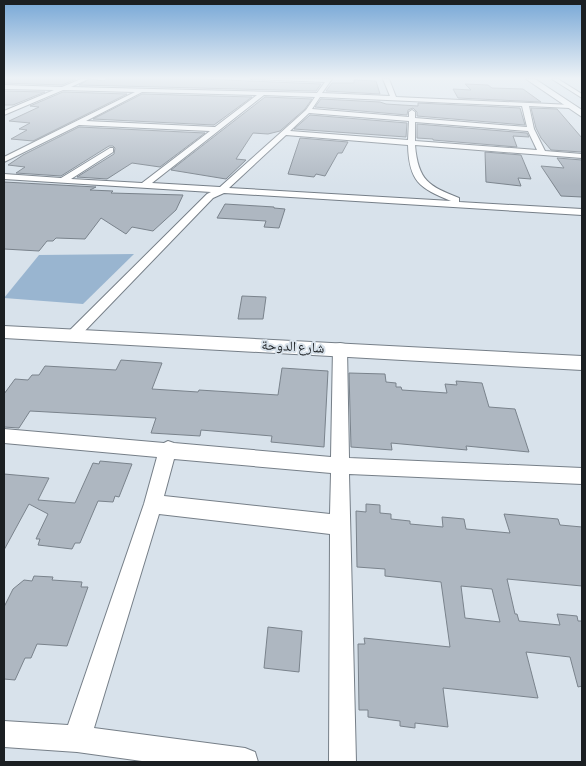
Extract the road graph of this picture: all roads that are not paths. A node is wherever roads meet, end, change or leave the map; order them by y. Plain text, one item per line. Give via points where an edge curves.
1 (94, 115) edge
2 (235, 115) edge
3 (304, 115) edge
4 (351, 115) edge
5 (412, 115) edge
6 (527, 115) edge
7 (412, 120) junction
8 (78, 123) junction
9 (531, 129) junction
10 (216, 130) junction
11 (284, 133) junction
12 (412, 143) junction
13 (110, 150) dead end
14 (542, 154) junction
15 (582, 156) edge
16 (4, 160) edge
17 (4, 177) edge
18 (63, 180) junction
19 (145, 185) junction
20 (221, 191) junction
21 (464, 204) junction
22 (582, 212) edge
23 (4, 332) edge
24 (73, 335) junction
25 (340, 348) junction
26 (582, 363) edge
27 (4, 436) edge
28 (168, 449) junction
29 (340, 466) junction
30 (582, 476) edge
31 (152, 504) junction
32 (340, 526) junction
33 (4, 734) edge
34 (77, 739) junction
35 (245, 762) edge
36 (343, 762) edge

1 - 8 street
2 - 10 street
3 - 11 street
4 - 7 street
5 - 7 street
6 - 9 street
7 - 9 street
7 - 12 street
8 - 10 street
8 - 16 street
9 - 14 street
10 - 19 street
11 - 12 street
11 - 20 street
12 - 14 street
12 - 21 street via 417,176 428,188
13 - 18 street
14 - 15 street
17 - 18 street
18 - 19 street
19 - 20 street
20 - 21 street
20 - 24 street via 210,196
21 - 22 street
23 - 24 street, شارع الدوحة
24 - 25 street, شارع الدوحة
25 - 26 street, شارع الدوحة
25 - 29 street
27 - 28 street
28 - 29 street
28 - 31 street
29 - 30 street
29 - 32 street
31 - 32 street
31 - 34 street
32 - 36 street
33 - 34 street
34 - 35 street

